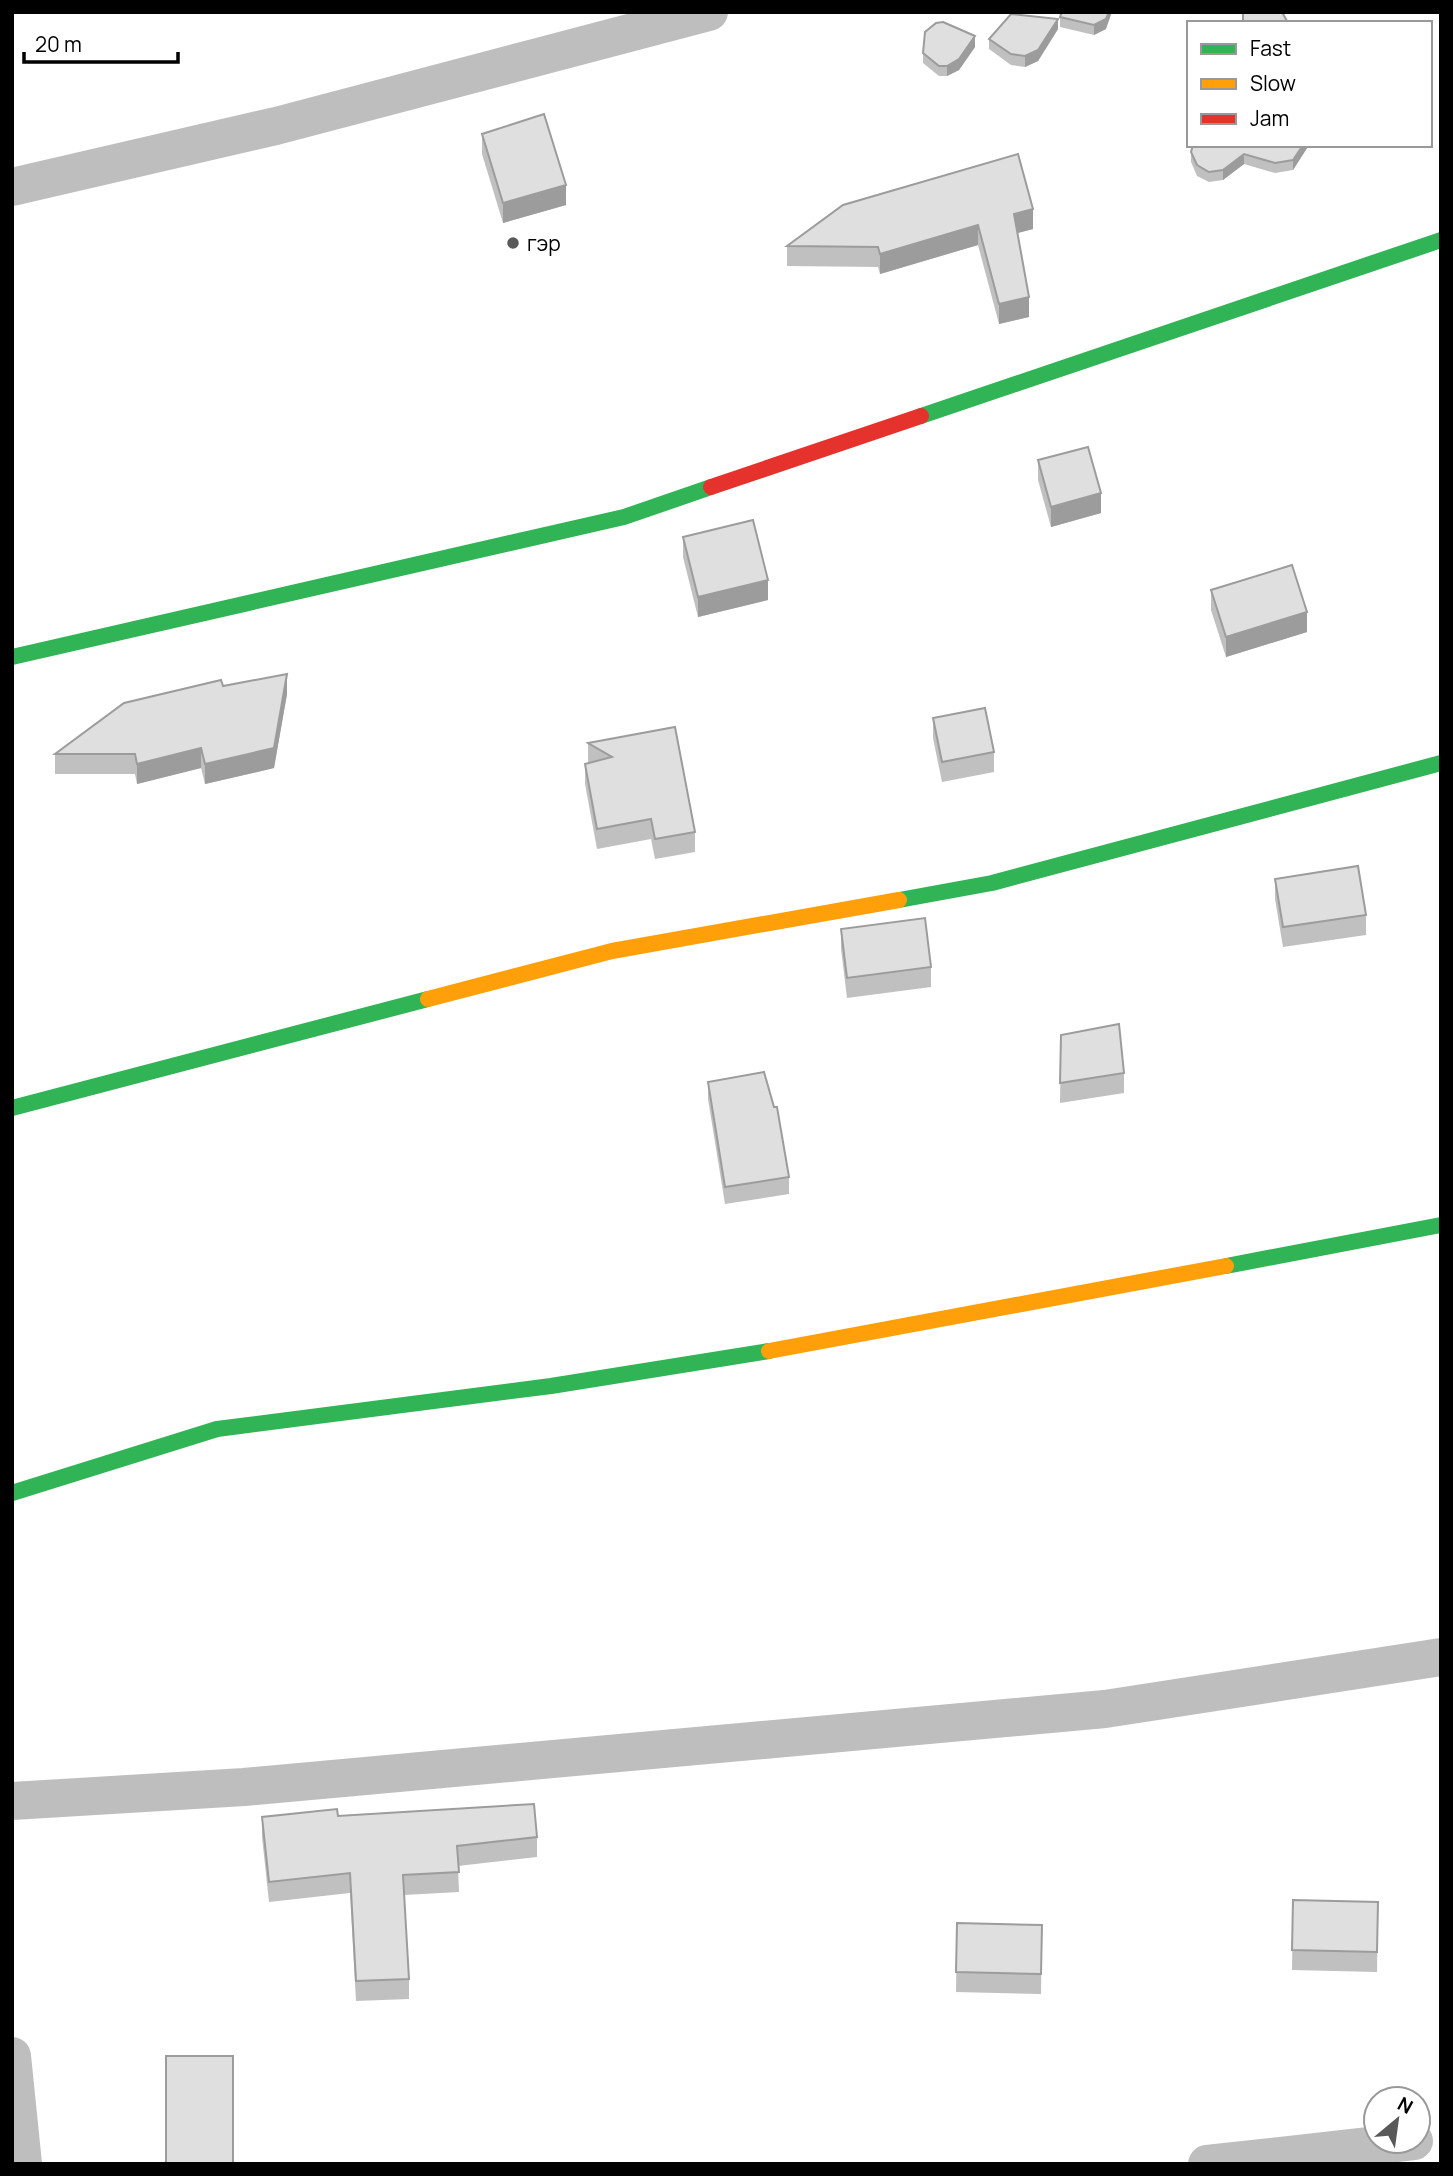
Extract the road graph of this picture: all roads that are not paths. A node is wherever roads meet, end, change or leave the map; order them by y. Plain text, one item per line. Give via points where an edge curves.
1 (709, 12) edge
2 (12, 187) edge
3 (1441, 240) edge
4 (12, 657) edge
5 (1441, 763) edge
6 (12, 1108) edge
7 (1441, 1225) edge
8 (12, 1493) edge
9 (1441, 1657) edge
10 (12, 1801) edge
11 (12, 2056) edge
12 (1362, 2147) edge
13 (23, 2164) edge
14 (1208, 2164) edge

1 - 2 street via 276,126
3 - 4 street via 624,517
5 - 6 street via 992,883 612,951
7 - 8 street via 803,1346 551,1386 217,1429
9 - 10 street via 1105,1709 244,1787
11 - 13 street
12 - 14 street

